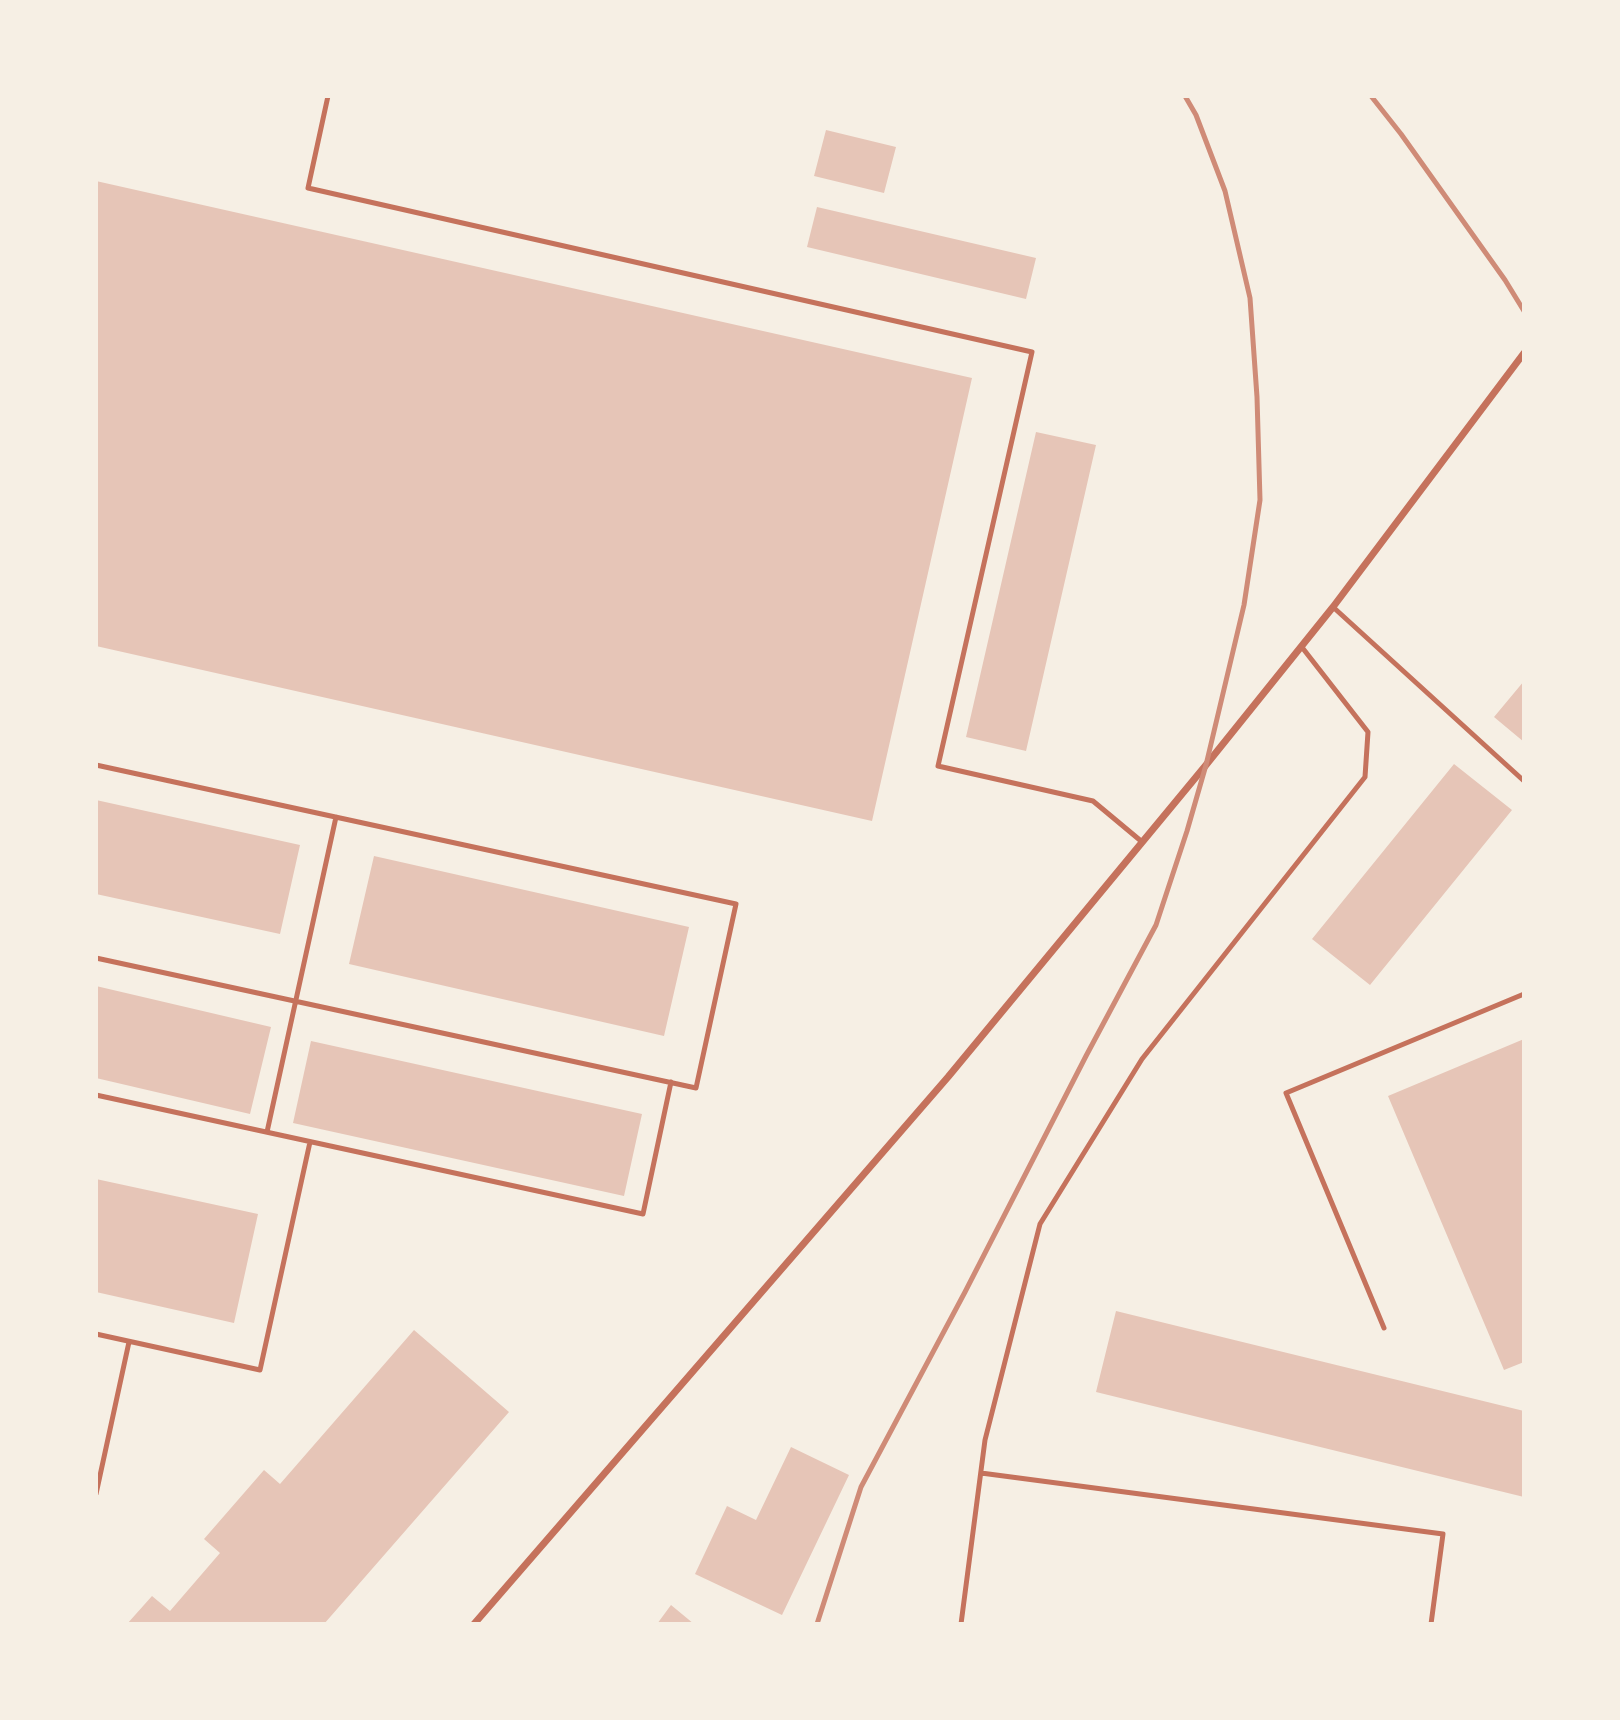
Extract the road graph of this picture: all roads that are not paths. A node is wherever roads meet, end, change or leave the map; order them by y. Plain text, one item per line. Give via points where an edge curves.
1 (328, 96) edge
2 (1524, 353) edge
3 (1333, 607) junction
4 (1301, 646) junction
5 (96, 765) edge
6 (1524, 781) edge
7 (335, 817) junction
8 (1141, 841) junction
9 (96, 957) edge
10 (1524, 995) edge
11 (295, 1001) junction
12 (671, 1082) junction
13 (96, 1095) edge
14 (267, 1132) junction
15 (310, 1142) junction
16 (1384, 1328) dead end
17 (96, 1335) edge
18 (130, 1342) junction
19 (981, 1473) junction
20 (96, 1494) edge
21 (474, 1624) edge
22 (961, 1624) edge
23 (1431, 1624) edge

1 - 8 lane via 308,188 1032,352 938,765 1093,801
2 - 3 street
3 - 4 street
3 - 6 lane
4 - 8 street
4 - 19 lane via 1368,732 1366,777 1142,1059 1040,1224 985,1440
5 - 7 lane
7 - 11 lane
7 - 12 lane via 736,904 696,1088
8 - 21 street via 948,1077
9 - 11 lane
10 - 16 lane via 1286,1093
11 - 12 lane
11 - 14 lane
12 - 15 lane via 643,1214
13 - 14 lane
14 - 15 lane
15 - 18 lane via 260,1370
17 - 18 lane
18 - 20 lane
19 - 22 lane
19 - 23 lane via 1443,1534

